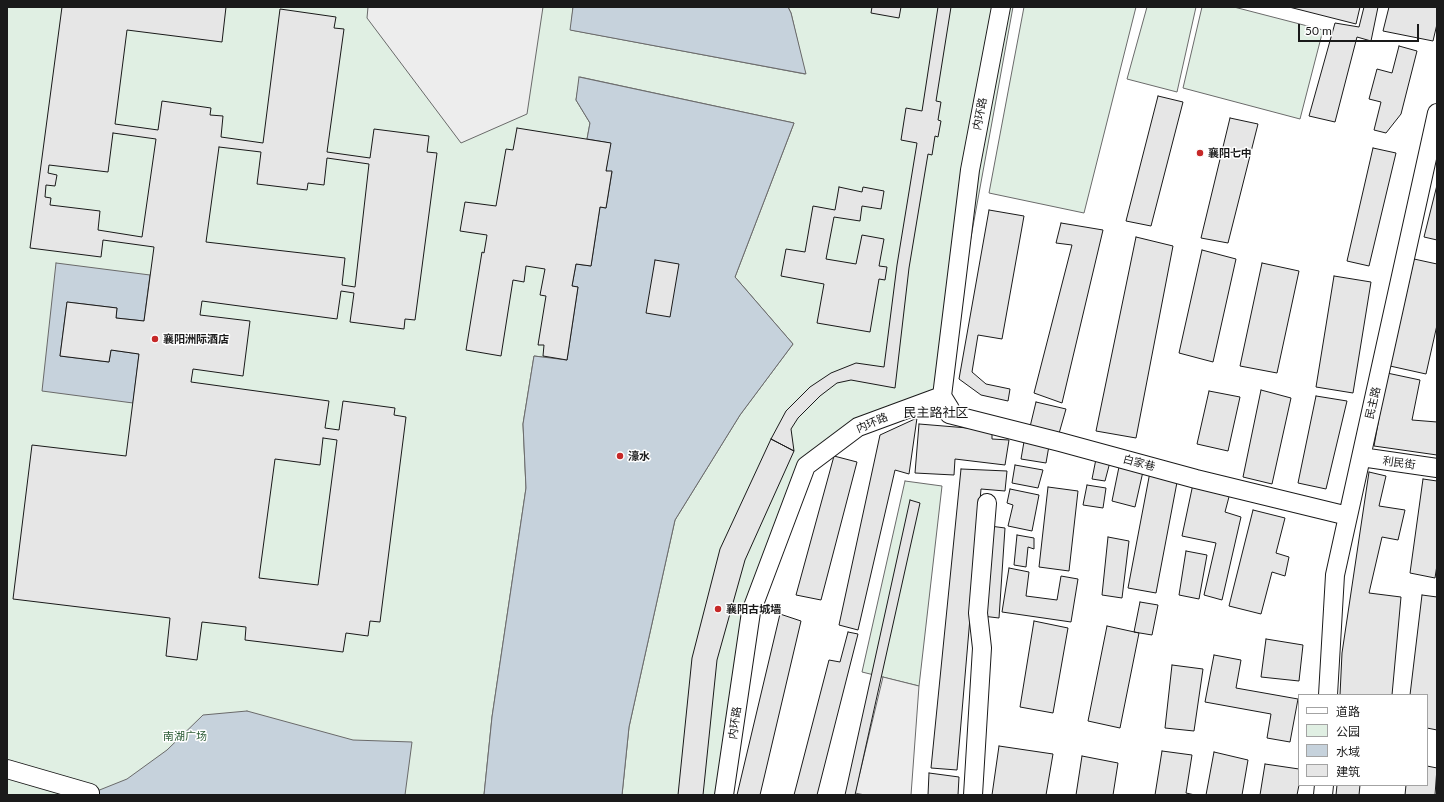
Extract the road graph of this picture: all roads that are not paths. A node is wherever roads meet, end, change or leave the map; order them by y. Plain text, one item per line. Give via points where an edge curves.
1 (1001, 7) edge
2 (1437, 113) edge
3 (942, 396) junction
4 (1361, 457) junction
5 (1437, 468) edge
6 (986, 504) dead end
7 (1348, 516) junction
8 (1328, 694) edge
9 (7, 770) edge
10 (87, 795) edge
11 (724, 795) edge
12 (973, 795) edge

1 - 3 street, 内环路 via 970,170
2 - 4 street, 民主路
3 - 7 street, 白家巷 via 950,410 949,414
3 - 11 street, 内环路 via 858,427 806,466 751,612
4 - 5 street, 利民街
4 - 7 street, 民主路
6 - 12 street via 978,613 982,648
7 - 8 street, 民主路 via 1335,575
9 - 10 street via 90,793

